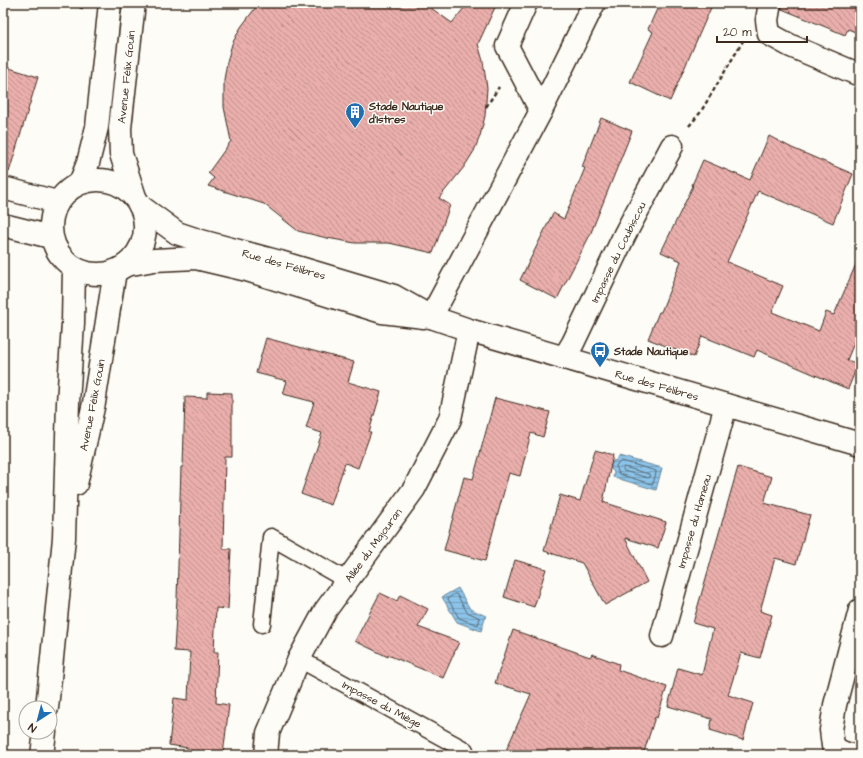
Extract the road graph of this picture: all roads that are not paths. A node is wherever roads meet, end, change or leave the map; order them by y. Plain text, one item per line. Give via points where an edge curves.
1 (110, 3) edge
2 (134, 3) edge
3 (526, 3) edge
4 (594, 3) edge
5 (770, 3) edge
6 (860, 75) edge
7 (541, 110) junction
8 (672, 146) road end
9 (80, 183) junction
10 (3, 188) edge
11 (137, 201) junction
12 (57, 202) junction
13 (3, 225) edge
14 (51, 237) junction
15 (74, 268) junction
16 (120, 268) junction
17 (431, 317) junction
18 (469, 330) junction
19 (564, 358) junction
20 (726, 406) junction
21 (860, 444) edge
22 (64, 538) junction
23 (348, 581) junction
24 (860, 610) edge
25 (262, 624) dead end
26 (662, 636) dead end
27 (299, 659) junction
28 (48, 700) edge
29 (44, 740) edge
30 (465, 750) dead end
31 (42, 755) edge
32 (266, 755) edge
33 (851, 755) edge

1 - 9 street via 97,127
2 - 11 street, Avenue Félix Gouin via 120,128 121,154
3 - 7 street via 507,46
4 - 7 street
5 - 6 street via 767,20 769,34
7 - 17 street
8 - 19 street, Impasse du Coubiscou
9 - 11 street via 94,179 109,181 123,187
9 - 12 street via 63,194
10 - 12 street
11 - 16 street via 144,218 142,244 135,256
11 - 17 street, Rue des Félibres via 177,233 394,296
12 - 14 street via 52,213
13 - 14 street
14 - 15 street via 64,260
15 - 16 street via 94,274
15 - 22 street, Avenue Félix Gouin
16 - 17 street, Rue des Félibres via 154,260 196,258 247,270 382,312
16 - 22 street, Avenue Félix Gouin
17 - 18 street, Rue des Félibres
18 - 19 street, Rue des Félibres
18 - 23 street, Allée du Majouran via 450,419 414,489
19 - 20 street, Rue des Félibres
20 - 21 street, Rue des Félibres
20 - 26 street, Impasse du Hameau
22 - 28 street, Avenue Félix Gouin
23 - 25 lane via 271,537
23 - 27 street, Allée du Majouran via 325,611
24 - 33 street via 831,730 833,746
27 - 30 lane, Impasse du Miège
27 - 32 street, Allée du Majouran via 268,733
29 - 31 street

